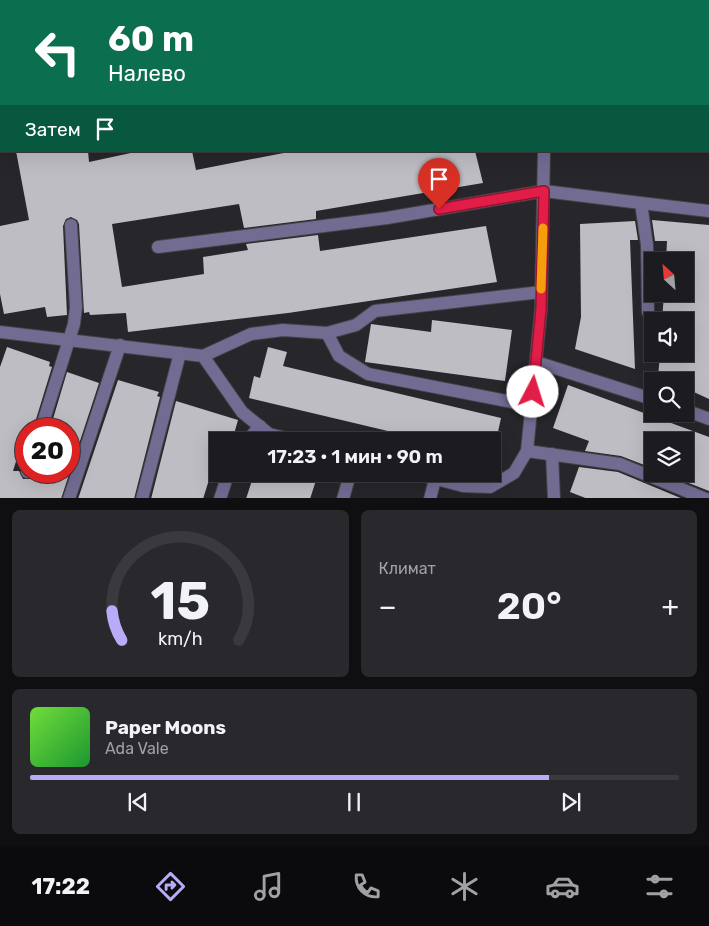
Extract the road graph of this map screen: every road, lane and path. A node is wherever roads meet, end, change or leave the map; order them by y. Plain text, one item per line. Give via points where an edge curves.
1 (544, 152) edge
2 (544, 191) junction
3 (641, 203) junction
4 (709, 211) edge
5 (70, 224) dead end
6 (158, 247) dead end
7 (541, 292) junction
8 (648, 312) dead end
9 (0, 332) edge
10 (326, 333) junction
11 (69, 341) junction
12 (120, 345) junction
13 (180, 353) junction
14 (203, 356) junction
15 (536, 362) junction
16 (644, 396) edge
17 (532, 406) junction
18 (694, 413) edge
19 (44, 418) edge
20 (709, 419) edge
21 (260, 426) junction
22 (255, 432) edge
23 (267, 432) edge
24 (527, 451) junction
25 (552, 454) junction
26 (225, 482) edge
27 (347, 482) edge
28 (434, 482) edge
29 (447, 482) edge
30 (489, 493) edge
31 (69, 498) edge
32 (142, 498) edge
33 (220, 498) edge
34 (342, 498) edge
35 (430, 498) edge
36 (554, 498) edge
37 (706, 498) edge

1 - 2 street
2 - 3 street
2 - 6 street via 387,218
2 - 7 street
3 - 4 street
3 - 8 street via 647,246
5 - 11 street via 76,307
7 - 10 street via 375,311 356,325
7 - 15 street
9 - 11 street
10 - 14 street via 283,330 251,334
10 - 17 street via 339,356 368,374
11 - 12 street
11 - 19 street
12 - 13 street
12 - 31 street
13 - 14 street
13 - 32 street
14 - 21 street via 242,412
15 - 16 street
15 - 17 street
17 - 24 street
18 - 20 street
21 - 22 street
21 - 23 street
24 - 25 street
24 - 30 street via 514,473
25 - 36 street
25 - 37 street via 620,464
26 - 33 street
27 - 34 street
28 - 35 street
29 - 30 street

